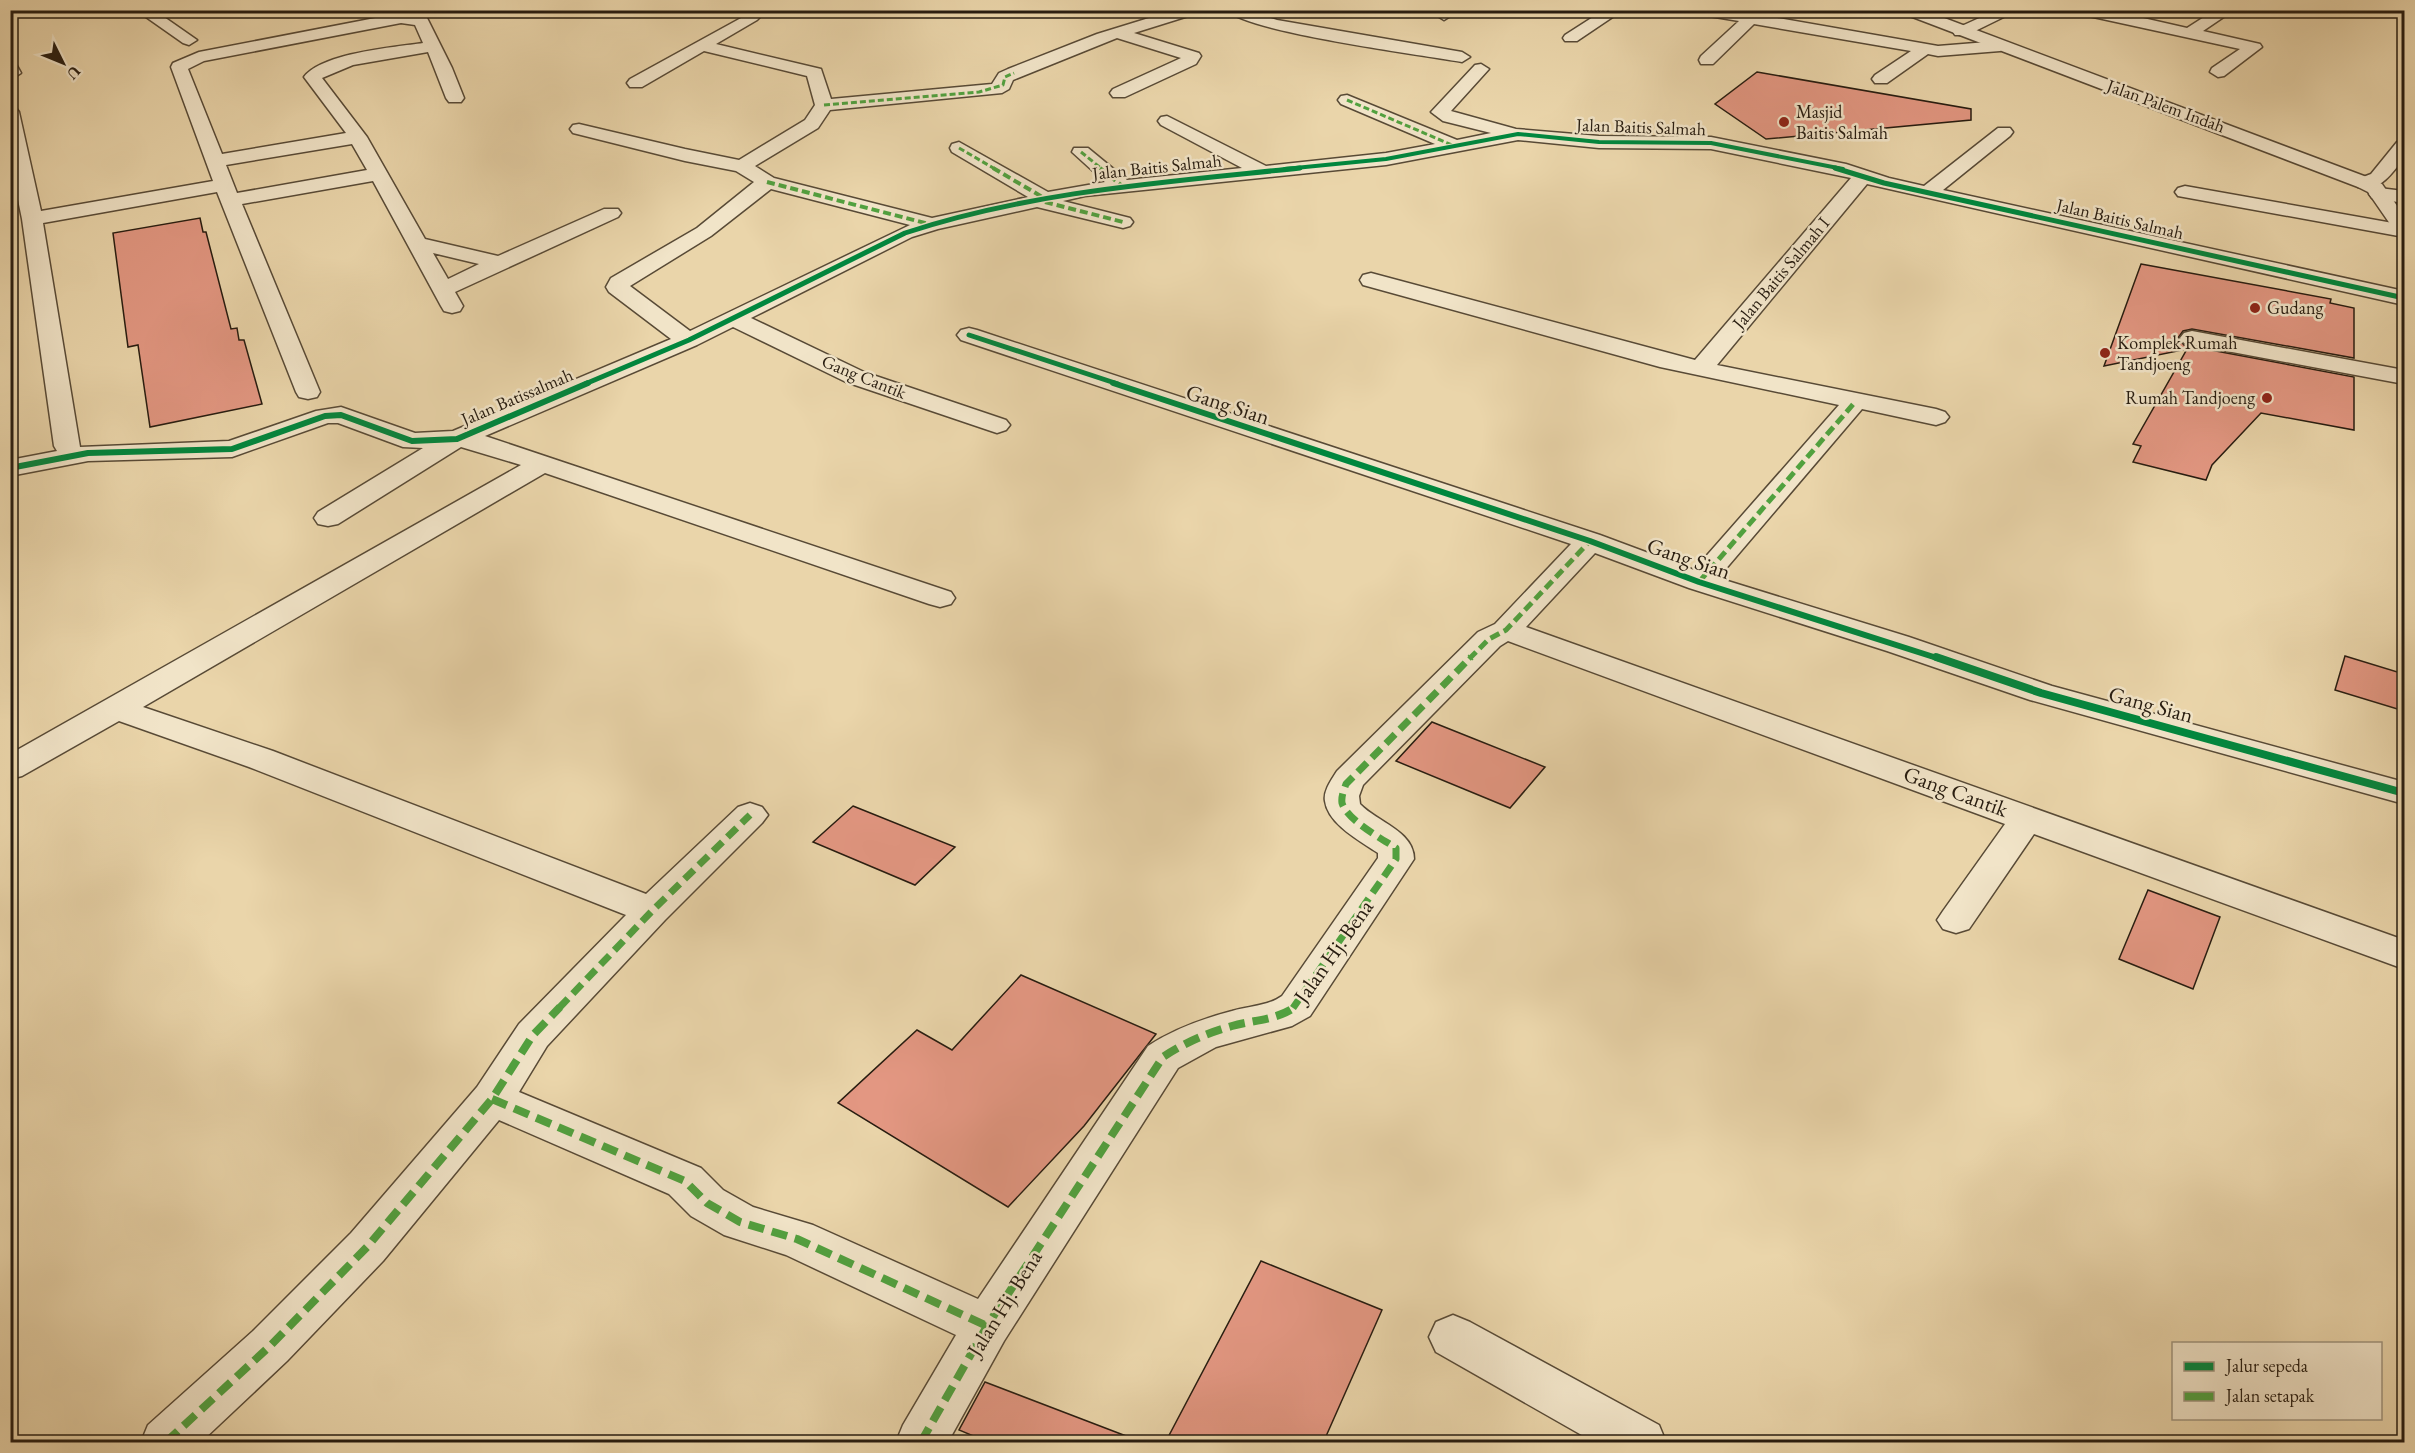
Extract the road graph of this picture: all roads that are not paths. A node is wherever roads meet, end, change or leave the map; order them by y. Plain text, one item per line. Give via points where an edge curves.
1 (142, 10) edge
2 (1192, 10) edge
3 (1234, 10) edge
4 (1616, 10) edge
5 (1703, 10) edge
6 (1907, 10) edge
7 (2011, 10) edge
8 (2084, 10) edge
9 (2227, 10) edge
10 (752, 17) dead end
11 (1750, 18) junction
12 (1960, 32) junction
13 (2191, 32) junction
14 (1118, 33) junction
15 (1571, 38) dead end
16 (189, 40) dead end
17 (432, 46) junction
18 (703, 46) junction
19 (2000, 46) junction
20 (1925, 49) junction
21 (1462, 57) dead end
22 (1707, 60) dead end
23 (444, 68) junction
24 (1481, 69) dead end
25 (421, 71) dead end
26 (2218, 72) dead end
27 (1881, 79) dead end
28 (636, 83) dead end
29 (343, 84) dead end
30 (321, 87) junction
31 (1119, 93) dead end
32 (455, 98) dead end
33 (1347, 100) dead end
34 (824, 105) junction
35 (10, 112) edge
36 (1167, 122) dead end
37 (579, 129) dead end
38 (2004, 132) dead end
39 (1518, 134) junction
40 (358, 137) junction
41 (2404, 146) edge
42 (1457, 147) junction
43 (958, 148) dead end
44 (1081, 152) dead end
45 (742, 166) junction
46 (1262, 171) junction
47 (378, 174) junction
48 (1862, 177) junction
49 (222, 180) junction
50 (767, 182) junction
51 (1121, 185) junction
52 (1929, 192) junction
53 (2185, 192) dead end
54 (2388, 196) edge
55 (1040, 199) junction
56 (31, 213) junction
57 (611, 213) dead end
58 (853, 218) dead end
59 (1123, 222) dead end
60 (932, 224) junction
61 (2404, 230) edge
62 (905, 233) junction
63 (417, 243) junction
64 (500, 263) junction
65 (1371, 280) dead end
66 (2404, 298) edge
67 (735, 319) junction
68 (969, 335) dead end
69 (2192, 338) dead end
70 (689, 340) junction
71 (1701, 369) junction
72 (2404, 377) edge
73 (308, 392) dead end
74 (1856, 401) junction
75 (1936, 417) dead end
76 (997, 425) dead end
77 (457, 439) junction
78 (67, 446) dead end
79 (543, 463) junction
80 (10, 468) edge
81 (328, 518) dead end
82 (1590, 541) junction
83 (1699, 582) junction
84 (940, 598) dead end
85 (1506, 630) junction
86 (116, 708) junction
87 (10, 768) edge
88 (2404, 793) edge
89 (750, 815) dead end
90 (2028, 817) junction
91 (652, 911) junction
92 (1956, 920) dead end
93 (2404, 955) edge
94 (492, 1099) junction
95 (987, 1326) junction
96 (1453, 1337) dead end
97 (166, 1443) edge
98 (921, 1443) edge
99 (1641, 1443) edge

1 - 16 street
2 - 14 street
3 - 21 street via 1277,25
4 - 15 street
5 - 11 street
6 - 12 street, Jalan Palem Indah
7 - 12 street
8 - 13 street
9 - 13 street
10 - 18 street
11 - 20 street
11 - 22 street
12 - 19 street, Jalan Palem Indah
13 - 26 street via 2254,46
14 - 31 street via 1194,56
14 - 34 street via 1005,77 1003,86 996,89
17 - 23 street
17 - 30 street via 323,68 313,77
17 - 49 street via 421,21 401,18 184,63 179,67
18 - 28 street
18 - 34 street via 810,69 815,73
19 - 20 street
19 - 54 street, Jalan Palem Indah via 2169,106
20 - 27 street
23 - 25 street
23 - 32 street
24 - 39 street via 1440,112
29 - 30 street
30 - 40 street
33 - 42 street
34 - 45 street via 812,124
35 - 56 street
36 - 46 street
37 - 45 street
38 - 52 street
39 - 42 street, Jalan Baitis Salmah
39 - 48 street, Jalan Baitis Salmah via 1599,142 1711,143 1846,170
40 - 47 street
40 - 49 street
41 - 54 street via 2378,178
42 - 46 street, Jalan Baitis Salmah via 1386,159
43 - 55 street
44 - 51 street
45 - 50 street
46 - 51 street, Jalan Baitis Salmah
47 - 49 street
47 - 63 street
48 - 52 street, Jalan Baitis Salmah
48 - 71 street, Jalan Baitis Salmah I
49 - 56 street
49 - 73 street
50 - 60 street
50 - 70 street via 704,232 617,287
51 - 55 street, Jalan Baitis Salmah
52 - 66 street, Jalan Baitis Salmah
53 - 61 street
54 - 61 street
55 - 59 street
55 - 60 street, Jalan Baitis Salmah
56 - 78 street
57 - 64 street
58 - 62 street
60 - 62 street, Jalan Baitis Salmah
62 - 67 street, Jalan Batissalmah
63 - 64 street
63 - 64 street via 447,298
65 - 71 street
67 - 70 street, Jalan Batissalmah
67 - 76 street, Gang Cantik via 855,377
68 - 82 street, Gang Sian
69 - 72 street
70 - 77 street, Jalan Batissalmah
71 - 74 street
74 - 75 street
74 - 83 street
77 - 79 street
77 - 80 street, Jalan Batissalmah via 412,441 341,415 325,416 232,448 88,453
77 - 81 street
79 - 84 street
79 - 86 street
82 - 83 street, Gang Sian
82 - 85 street, Jalan Hj. Bena
83 - 88 street, Gang Sian via 2041,693
85 - 90 street, Gang Cantik
85 - 95 street, Jalan Hj. Bena via 1489,639 1349,779 1342,793 1344,807 1396,848 1396,859 1301,1001 1289,1012 1187,1041 1163,1057
86 - 87 street
86 - 91 street via 261,759
89 - 91 street
90 - 92 street
90 - 93 street, Gang Cantik
91 - 94 street via 533,1035
94 - 95 street via 685,1181 707,1203 740,1222 797,1239
94 - 97 street via 367,1247 270,1346
95 - 98 street, Jalan Hj. Bena
96 - 99 street

